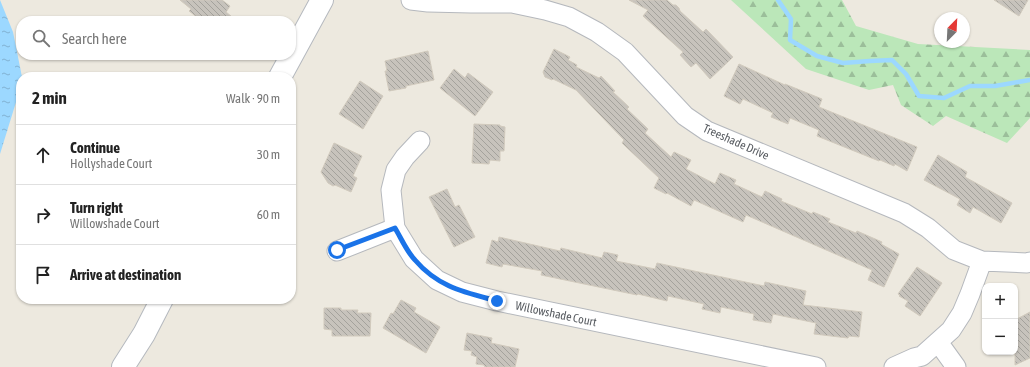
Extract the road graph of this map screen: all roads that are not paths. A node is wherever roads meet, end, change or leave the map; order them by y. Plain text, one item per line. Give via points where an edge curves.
1 (322, 0) edge
2 (411, 0) edge
3 (512, 2) edge
4 (296, 48) edge
5 (289, 60) edge
6 (283, 72) edge
7 (420, 141) dead end
8 (395, 228) junction
9 (337, 250) dead end
10 (982, 260) junction
11 (1030, 262) edge
12 (159, 304) edge
13 (938, 342) junction
14 (123, 367) edge
15 (816, 367) edge
16 (894, 367) edge
17 (956, 367) edge

1 - 4 main road
2 - 3 street, Treeshade Drive via 470,4
3 - 10 street, Treeshade Drive via 569,17 598,32 625,52 685,116 707,131 904,213 928,228 954,250
5 - 6 main road
7 - 8 street, Willowshade Court via 396,170 390,190
8 - 9 street
8 - 15 street, Willowshade Court via 414,260 437,280 462,292
10 - 11 street, Treeshade Drive
10 - 13 street via 962,314 951,330
12 - 14 main road
13 - 16 street via 922,356
13 - 17 street

